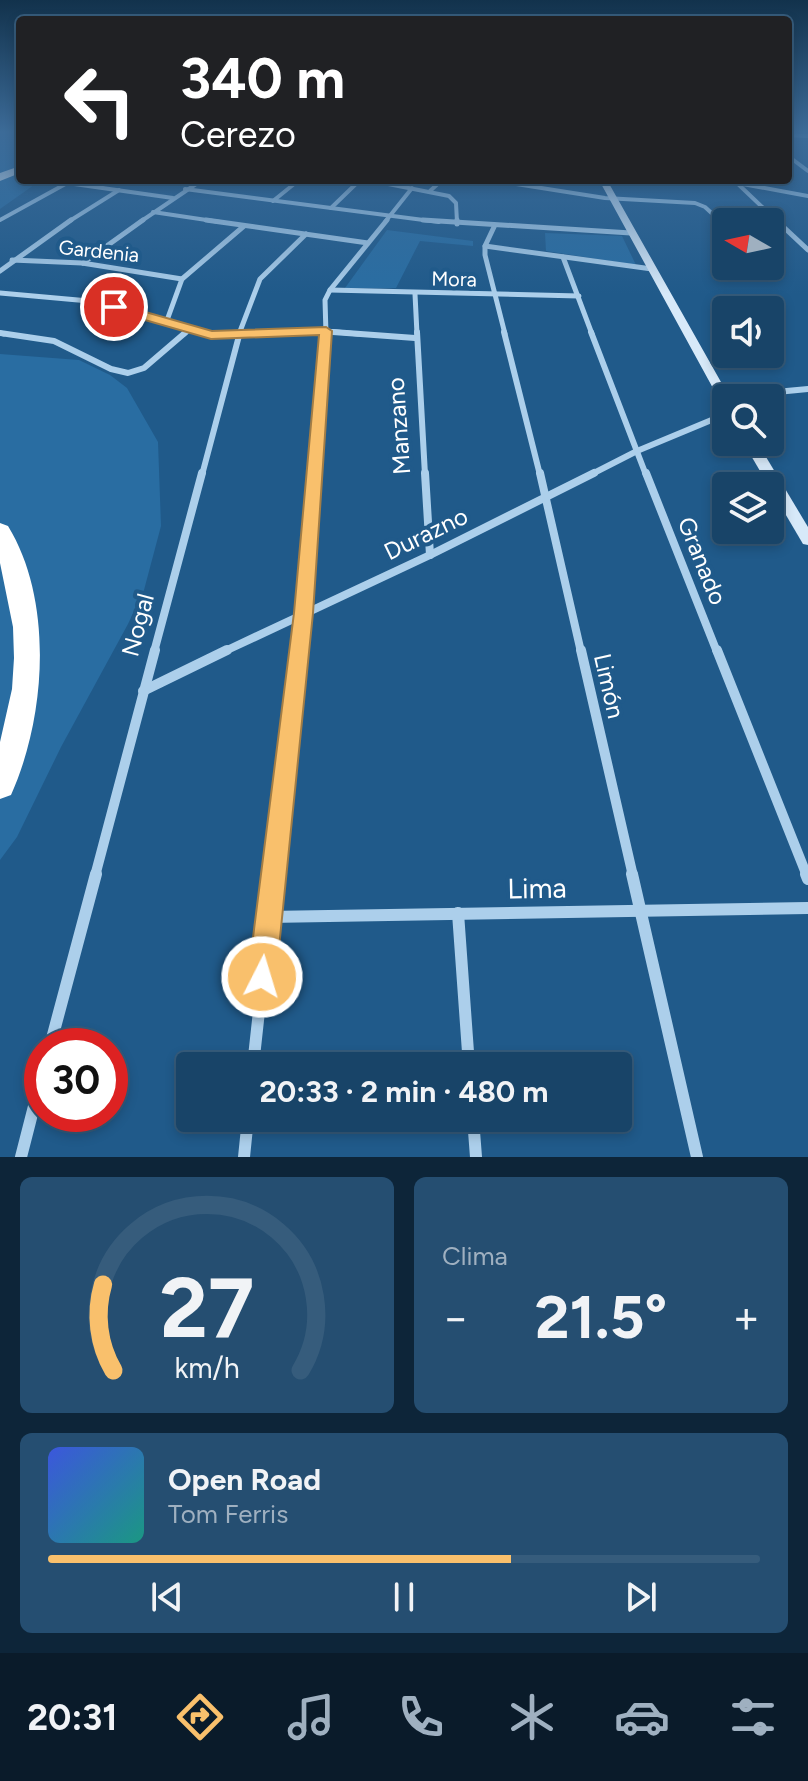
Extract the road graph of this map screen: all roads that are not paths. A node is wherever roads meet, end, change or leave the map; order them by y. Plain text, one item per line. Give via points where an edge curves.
1 (63, 186) edge
2 (94, 186) edge
3 (191, 186) edge
4 (292, 186) edge
5 (354, 186) edge
6 (401, 186) edge
7 (435, 186) edge
8 (529, 186) edge
9 (606, 186) edge
10 (740, 186) edge
11 (757, 186) edge
12 (774, 186) edge
13 (412, 188) junction
14 (185, 189) junction
15 (778, 189) junction
16 (119, 190) junction
17 (430, 191) junction
18 (808, 196) edge
19 (173, 198) junction
20 (613, 199) junction
21 (273, 201) junction
22 (331, 208) junction
23 (153, 212) junction
24 (712, 214) edge
25 (387, 216) junction
26 (0, 220) edge
27 (457, 224) junction
28 (244, 226) junction
29 (494, 227) junction
30 (631, 233) junction
31 (306, 234) junction
32 (368, 243) junction
33 (485, 246) junction
34 (808, 250) edge
35 (563, 257) junction
36 (12, 260) junction
37 (82, 263) junction
38 (652, 269) junction
39 (0, 271) edge
40 (182, 279) junction
41 (330, 290) junction
42 (0, 293) edge
43 (415, 294) junction
44 (496, 296) junction
45 (579, 296) junction
46 (166, 323) junction
47 (188, 330) junction
48 (326, 331) junction
49 (0, 333) edge
50 (238, 337) junction
51 (415, 338) junction
52 (717, 384) edge
53 (808, 389) edge
54 (784, 392) edge
55 (712, 420) edge
56 (637, 451) junction
57 (758, 456) edge
58 (546, 497) junction
59 (0, 531) edge
60 (808, 540) edge
61 (430, 555) junction
62 (303, 613) junction
63 (143, 691) junction
64 (0, 785) edge
65 (808, 879) edge
66 (808, 908) edge
67 (639, 909) junction
68 (458, 913) junction
69 (268, 917) junction
70 (55, 1028) edge
71 (254, 1052) edge
72 (468, 1052) edge
73 (27, 1132) edge
74 (247, 1132) edge
75 (474, 1132) edge
76 (21, 1157) edge
77 (244, 1157) edge
78 (476, 1157) edge
79 (697, 1157) edge

1 - 26 street
2 - 16 street
3 - 14 street
4 - 21 street
5 - 22 street
6 - 13 street
7 - 17 street
8 - 20 street
9 - 20 street
10 - 34 street
11 - 15 street
12 - 15 street
13 - 17 street
13 - 25 street
14 - 19 street
14 - 21 street
15 - 18 street
16 - 19 street
16 - 36 street
17 - 27 street via 454,199
19 - 23 street
20 - 24 street via 698,204
20 - 30 street
21 - 22 street
22 - 25 street
23 - 28 street
23 - 37 street
25 - 27 street
25 - 32 street
27 - 29 street
28 - 31 street
28 - 40 street
29 - 30 street
29 - 33 street
30 - 38 street
31 - 32 street
31 - 50 street, Nogal via 260,279
32 - 41 street
33 - 35 street
33 - 44 street, Limón
35 - 38 street
35 - 45 street, Granado
36 - 37 street, Gardenia
36 - 39 street
37 - 40 street, Gardenia
38 - 52 street
40 - 46 street
41 - 43 street, Mora
41 - 48 street via 325,300
42 - 46 street via 89,301
43 - 44 street, Mora
43 - 51 street, Manzano
44 - 45 street, Mora
44 - 58 street, Limón
45 - 56 street, Granado
46 - 47 street
47 - 49 street via 144,368 128,373 54,341
47 - 50 street
48 - 50 street
48 - 51 street
48 - 62 street
50 - 63 street, Nogal
51 - 61 street, Manzano
53 - 54 street
55 - 56 street, Durazno
56 - 58 street, Durazno
56 - 65 street, Granado
57 - 60 street
58 - 61 street, Durazno
58 - 67 street, Limón
59 - 64 highway via 24,604 28,681
61 - 62 street, Durazno
62 - 63 street, Durazno
62 - 69 street
63 - 70 street, Nogal
66 - 67 street, Lima
67 - 68 street, Lima
67 - 79 street, Limón
68 - 69 street, Lima
68 - 72 street
69 - 71 street
73 - 76 street
74 - 77 street
75 - 78 street

